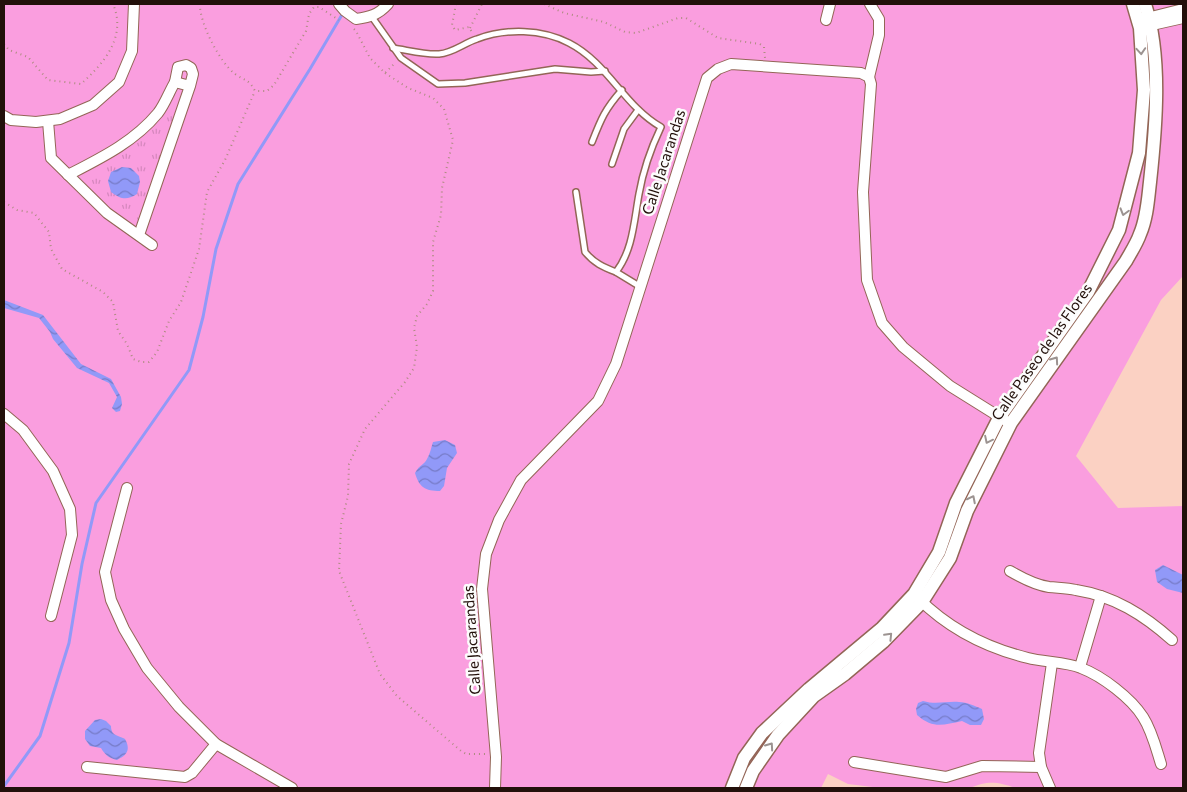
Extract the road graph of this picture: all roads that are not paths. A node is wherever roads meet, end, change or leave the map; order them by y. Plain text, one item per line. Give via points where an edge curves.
1 (134, 4) edge
2 (339, 4) edge
3 (388, 4) edge
4 (830, 4) edge
5 (870, 4) edge
6 (1133, 4) edge
7 (1145, 4) edge
8 (1183, 9) edge
9 (372, 17) junction
10 (1183, 18) edge
11 (826, 20) dead end
12 (1145, 22) junction
13 (393, 48) junction
14 (605, 71) junction
15 (869, 76) junction
16 (175, 82) junction
17 (190, 86) junction
18 (622, 90) junction
19 (638, 110) junction
20 (4, 116) edge
21 (48, 121) junction
22 (592, 142) dead end
23 (612, 164) dead end
24 (68, 175) junction
25 (576, 192) dead end
26 (139, 236) junction
27 (152, 245) dead end
28 (616, 272) junction
29 (639, 286) junction
30 (4, 414) edge
31 (1005, 420) junction
32 (128, 488) dead end
33 (1010, 571) dead end
34 (1101, 596) junction
35 (918, 598) junction
36 (51, 616) dead end
37 (1172, 640) dead end
38 (1052, 663) junction
39 (1080, 667) junction
40 (216, 744) junction
41 (854, 762) dead end
42 (1161, 764) dead end
43 (87, 767) dead end
44 (1041, 767) junction
45 (292, 788) edge
46 (495, 788) edge
47 (732, 788) edge
48 (746, 788) edge
49 (1050, 788) edge

1 - 21 street via 132,51 119,82 93,105
2 - 9 street via 356,19
3 - 9 street
4 - 11 street
5 - 15 street via 879,19 880,35
6 - 12 street, Calle Paseo de las Flores
7 - 12 street, Calle Paseo de las Flores
8 - 12 street
9 - 13 lane
10 - 12 street
12 -> 31 street, Calle Paseo de las Flores via 1139,153 1119,230 1088,292
31 -> 12 street, Calle Paseo de las Flores via 1126,261 1140,234 1147,209 1157,84
13 - 14 lane via 401,58 438,84 555,69
13 - 14 lane via 438,54 456,50 476,39 507,32 541,33 569,43 595,60
14 - 18 lane
15 - 29 street, Calle Jacarandas via 731,64 707,78
15 - 31 street via 863,192 867,280 882,324 903,347 950,386
16 - 17 street
16 - 17 street via 178,68 186,65 193,74
16 - 24 street via 159,112 140,132 122,146
17 - 26 street
18 - 19 lane
18 - 22 lane via 601,118
19 - 23 lane via 624,129
19 - 28 lane via 661,127 643,174 634,228
20 - 21 street via 11,120
21 - 24 street via 51,158
24 - 26 street via 107,212
25 - 28 lane via 585,252 599,266
26 - 27 street
28 - 29 lane
29 - 46 street, Calle Jacarandas via 616,364 598,400 522,480 498,520 486,554 482,589 496,753
30 - 36 street via 24,430 53,471 70,509 72,535
31 - 35 street, Calle Paseo de las Flores via 966,511 950,558
32 - 40 street via 105,572 111,600 147,668 179,707
33 - 34 street via 1047,587
34 - 37 street via 1133,610
34 - 39 street
35 - 38 street via 958,630 1027,658
35 - 47 street, Calle Paseo de las Flores via 809,689 762,733 744,758
48 -> 35 street, Calle Paseo de las Flores via 778,735 814,696 883,642
38 - 39 street
38 - 44 street via 1040,752
39 - 42 street via 1128,699 1143,717
40 - 43 street via 185,777
40 - 45 street
41 - 44 street via 946,777 982,766
44 - 49 street

